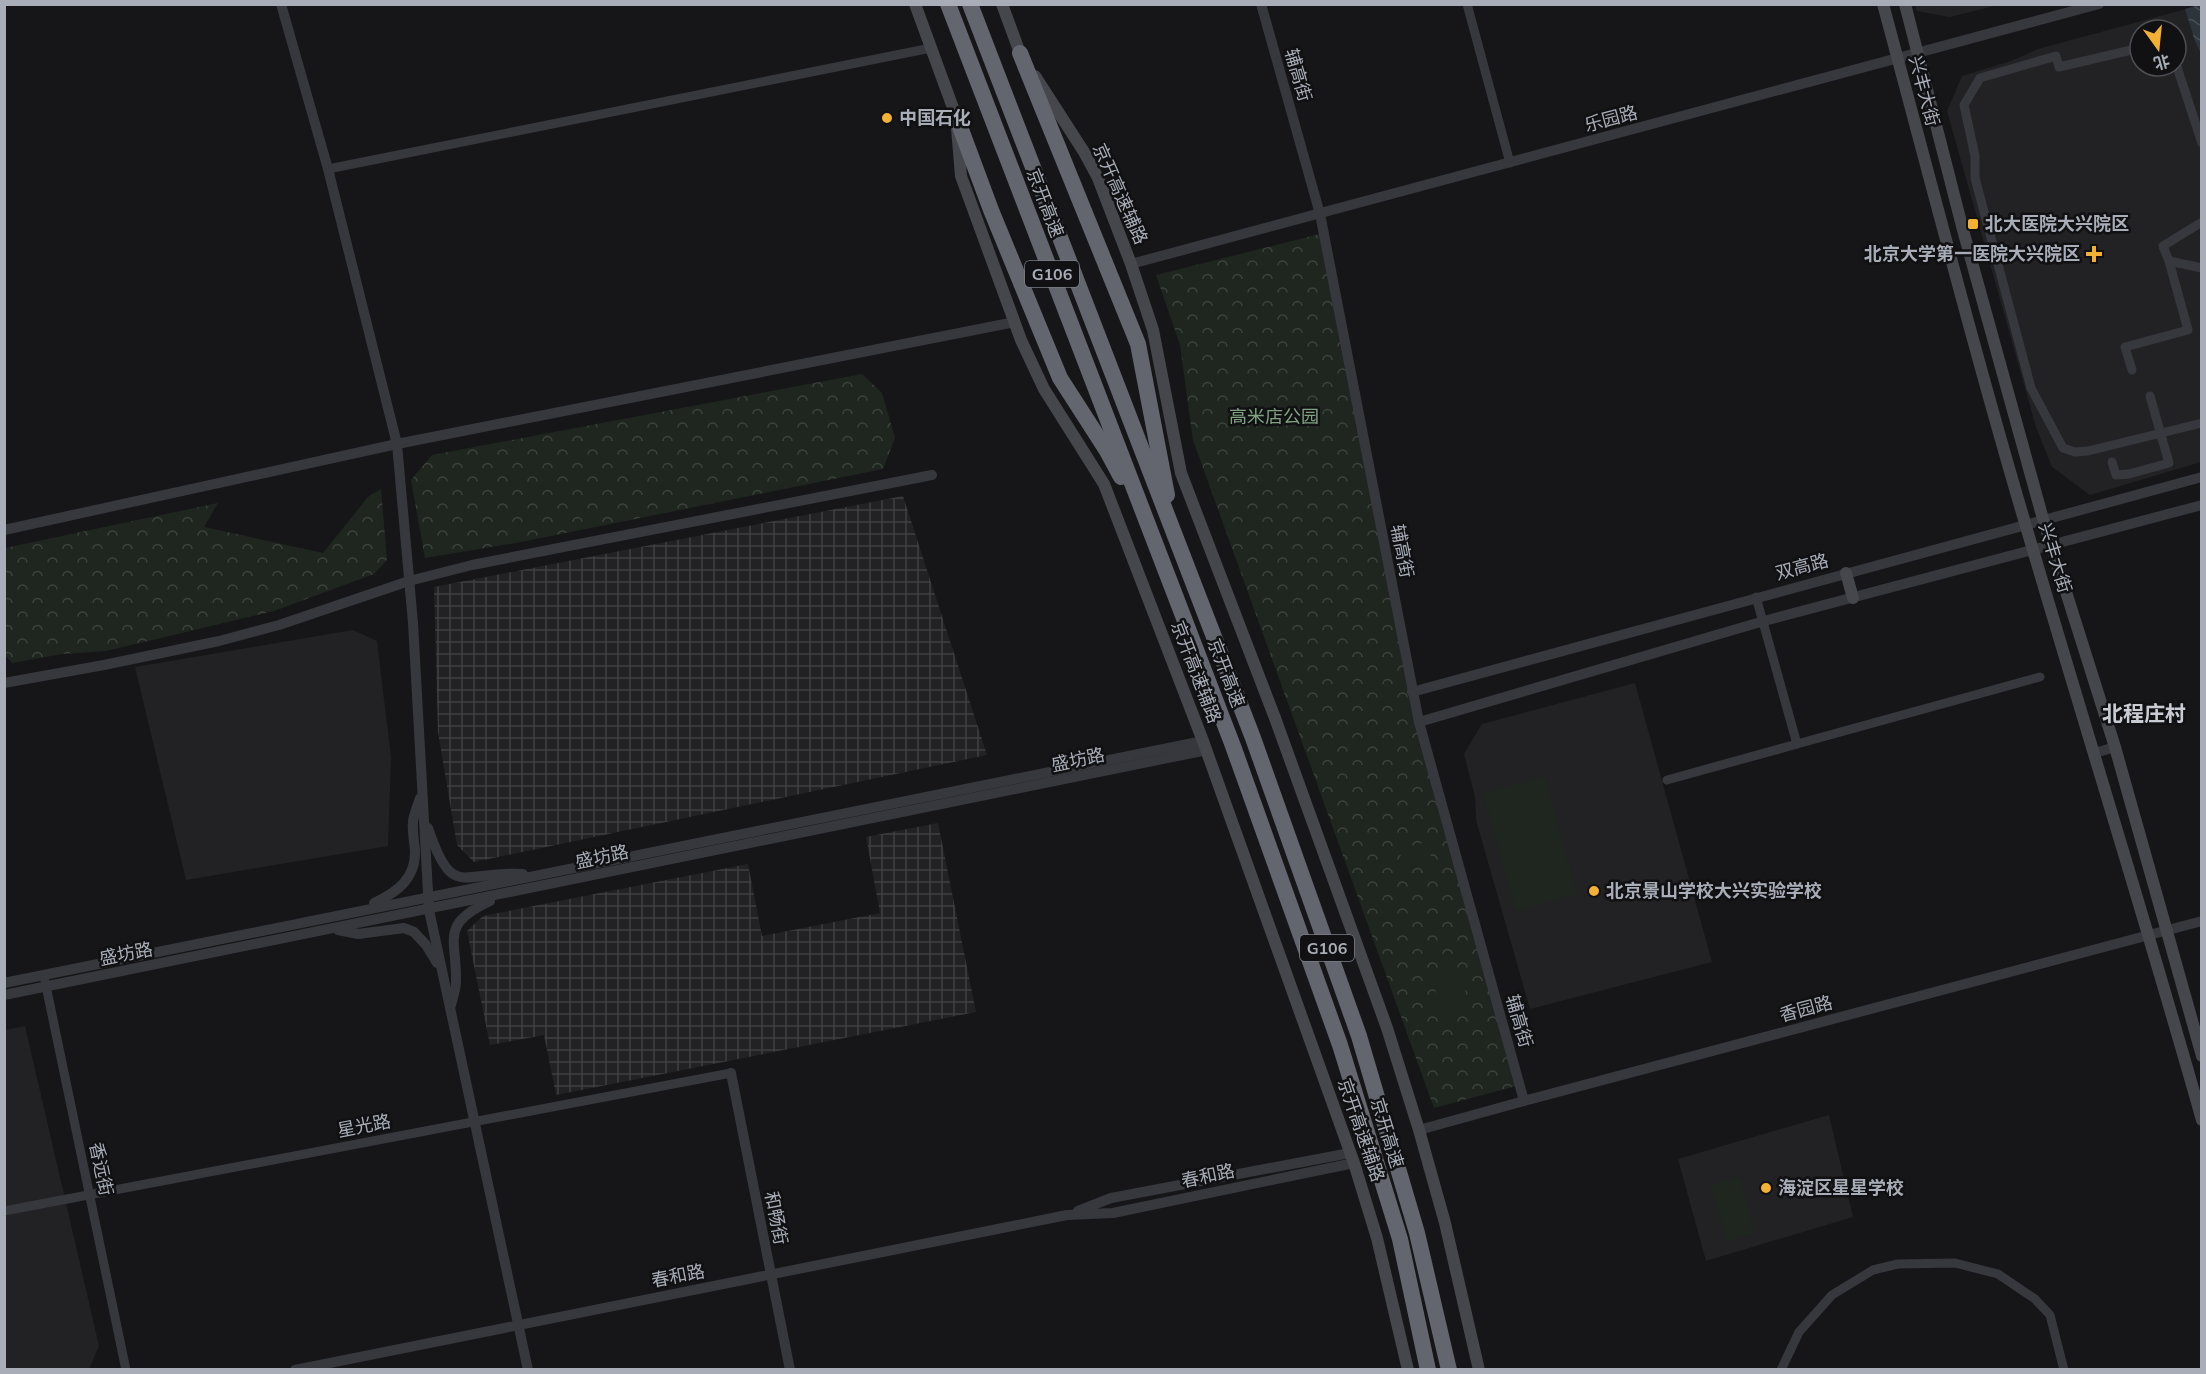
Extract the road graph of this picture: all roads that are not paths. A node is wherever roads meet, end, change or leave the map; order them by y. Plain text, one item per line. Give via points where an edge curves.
1 (281, 4) edge
2 (915, 4) edge
3 (948, 4) edge
4 (970, 4) edge
5 (1002, 4) edge
6 (1261, 4) edge
7 (1467, 4) edge
8 (1882, 4) edge
9 (1905, 4) edge
10 (2099, 4) edge
11 (931, 48) junction
12 (2128, 51) edge
13 (1020, 52) junction
14 (1918, 53) junction
15 (1897, 59) junction
16 (2181, 78) edge
17 (956, 116) junction
18 (2202, 143) edge
19 (1510, 163) junction
20 (328, 169) junction
21 (1320, 214) junction
22 (2202, 222) edge
23 (2169, 261) junction
24 (1131, 264) junction
25 (2202, 268) edge
26 (1015, 322) junction
27 (2132, 369) dead end
28 (2150, 396) dead end
29 (2202, 423) edge
30 (2160, 433) junction
31 (397, 444) junction
32 (2112, 462) dead end
33 (933, 475) dead end
34 (2202, 477) edge
35 (2202, 505) edge
36 (2043, 519) junction
37 (2026, 524) junction
38 (4, 530) edge
39 (1175, 537) junction
40 (1157, 544) junction
41 (2051, 545) junction
42 (2033, 549) junction
43 (1846, 573) junction
44 (409, 581) junction
45 (1756, 597) junction
46 (1853, 597) junction
47 (1764, 621) junction
48 (2040, 677) dead end
49 (4, 683) edge
50 (1412, 692) junction
51 (1419, 722) junction
52 (1797, 744) junction
53 (1205, 745) junction
54 (2115, 747) junction
55 (2094, 753) junction
56 (1667, 780) dead end
57 (422, 792) junction
58 (424, 816) junction
59 (538, 875) junction
60 (507, 894) junction
61 (428, 896) junction
62 (358, 910) junction
63 (429, 910) junction
64 (2202, 921) edge
65 (332, 929) junction
66 (2168, 931) junction
67 (2150, 936) junction
68 (44, 975) junction
69 (444, 978) junction
70 (4, 983) edge
71 (46, 987) junction
72 (4, 995) edge
73 (450, 1008) junction
74 (2202, 1056) edge
75 (731, 1073) joint
76 (1524, 1101) junction
77 (2202, 1120) edge
78 (475, 1122) junction
79 (1419, 1130) junction
80 (1352, 1158) junction
81 (90, 1196) junction
82 (4, 1211) edge
83 (770, 1274) junction
84 (518, 1324) junction
85 (126, 1370) edge
86 (295, 1370) edge
87 (528, 1370) edge
88 (789, 1370) edge
89 (1408, 1370) edge
90 (1428, 1370) edge
91 (1449, 1370) edge
92 (1479, 1370) edge
93 (1781, 1370) edge
94 (2064, 1370) edge

1 - 20 street
2 - 11 main road, 京开高速辅路
3 - 40 highway, 京开高速 / G106
4 - 39 highway, 京开高速 / G106
5 - 13 main road, 京开高速辅路
6 - 21 street, 辅高街
7 - 19 street
8 - 15 main road, 兴丰大街
9 - 14 main road, 兴丰大街
10 - 14 street, 乐园路
11 - 17 main road, 京开高速辅路
11 - 20 street
12 - 30 street via 2059,67 2056,56 1980,78 1964,105 1975,156 1975,178 2031,388 2063,448 2088,451
13 - 24 main road, 京开高速辅路 via 1098,178
13 - 39 highway via 1138,344
14 - 15 street, 乐园路
14 - 36 main road, 兴丰大街
15 - 19 street, 乐园路
15 - 37 main road, 兴丰大街
16 - 18 street
17 - 26 main road, 京开高速辅路 via 961,176
17 - 40 highway via 1060,378 1107,451
19 - 21 street, 乐园路
20 - 31 street
21 - 24 street, 乐园路
21 - 50 street, 辅高街
22 - 23 street via 2163,246
23 - 25 street
23 - 27 street via 2188,330 2125,347
24 - 79 main road, 京开高速辅路 via 1154,330 1181,473 1279,729
26 - 31 street
26 - 53 main road, 京开高速辅路 via 1044,389 1104,484
28 - 30 street
29 - 30 street
30 - 32 street via 2169,463 2116,475
31 - 38 street
31 - 44 street
33 - 44 street via 472,565
34 - 36 street, 双高路
35 - 41 street
36 - 37 street, 双高路
36 - 41 main road, 兴丰大街
37 - 42 main road, 兴丰大街
37 - 43 street, 双高路
39 - 91 highway, 京开高速 / G106 via 1253,738 1359,1036 1418,1233
40 - 90 highway, 京开高速 / G106 via 1340,1046 1400,1239
41 - 42 street
41 - 54 main road, 兴丰大街
42 - 46 street
42 - 55 main road, 兴丰大街
43 - 45 street, 双高路
43 - 46 main road
44 - 49 street via 279,626
44 - 57 street
45 - 47 street
45 - 50 street, 双高路
46 - 47 street
47 - 51 street
47 - 52 street
48 - 52 street
50 - 51 street, 辅高街
51 - 76 street, 辅高街
52 - 56 street
53 - 59 street, 盛坊路
53 - 60 street, 盛坊路
53 - 80 main road, 京开高速辅路
54 - 55 street
54 - 66 main road, 兴丰大街
55 - 67 main road, 兴丰大街
57 - 58 street
57 - 62 street via 413,821 413,871 386,898
58 - 59 street via 435,849 449,873 460,878 505,873
58 - 61 street
59 - 61 street, 盛坊路
60 - 63 street, 盛坊路
60 - 73 street via 477,907 460,921 452,936 456,983
61 - 62 street, 盛坊路
61 - 63 street
62 - 68 street, 盛坊路
63 - 65 street, 盛坊路
63 - 69 street
64 - 66 street, 香园路
65 - 69 street via 358,934 404,927 426,945
65 - 71 street, 盛坊路
66 - 67 street, 香园路
66 - 74 main road, 兴丰大街
67 - 76 street, 香园路
67 - 77 main road, 兴丰大街
68 - 70 street, 盛坊路
68 - 71 street, 香远街
69 - 73 street
71 - 72 street, 盛坊路
71 - 81 street, 香远街
73 - 78 street
75 - 78 street, 星光路
75 - 83 street, 和畅街
76 - 79 street, 香园路
78 - 81 street, 星光路
78 - 84 street
79 - 92 main road, 京开高速辅路
80 - 83 street, 春和路 via 1111,1198 1067,1215
80 - 89 main road, 京开高速辅路 via 1377,1238
81 - 82 street, 星光路
81 - 85 street, 香远街
83 - 84 street, 春和路
83 - 88 street, 和畅街
84 - 86 street, 春和路
84 - 87 street
93 - 94 street via 1799,1332 1832,1295 1873,1270 1898,1264 1954,1263 1998,1274 2035,1299 2050,1315

